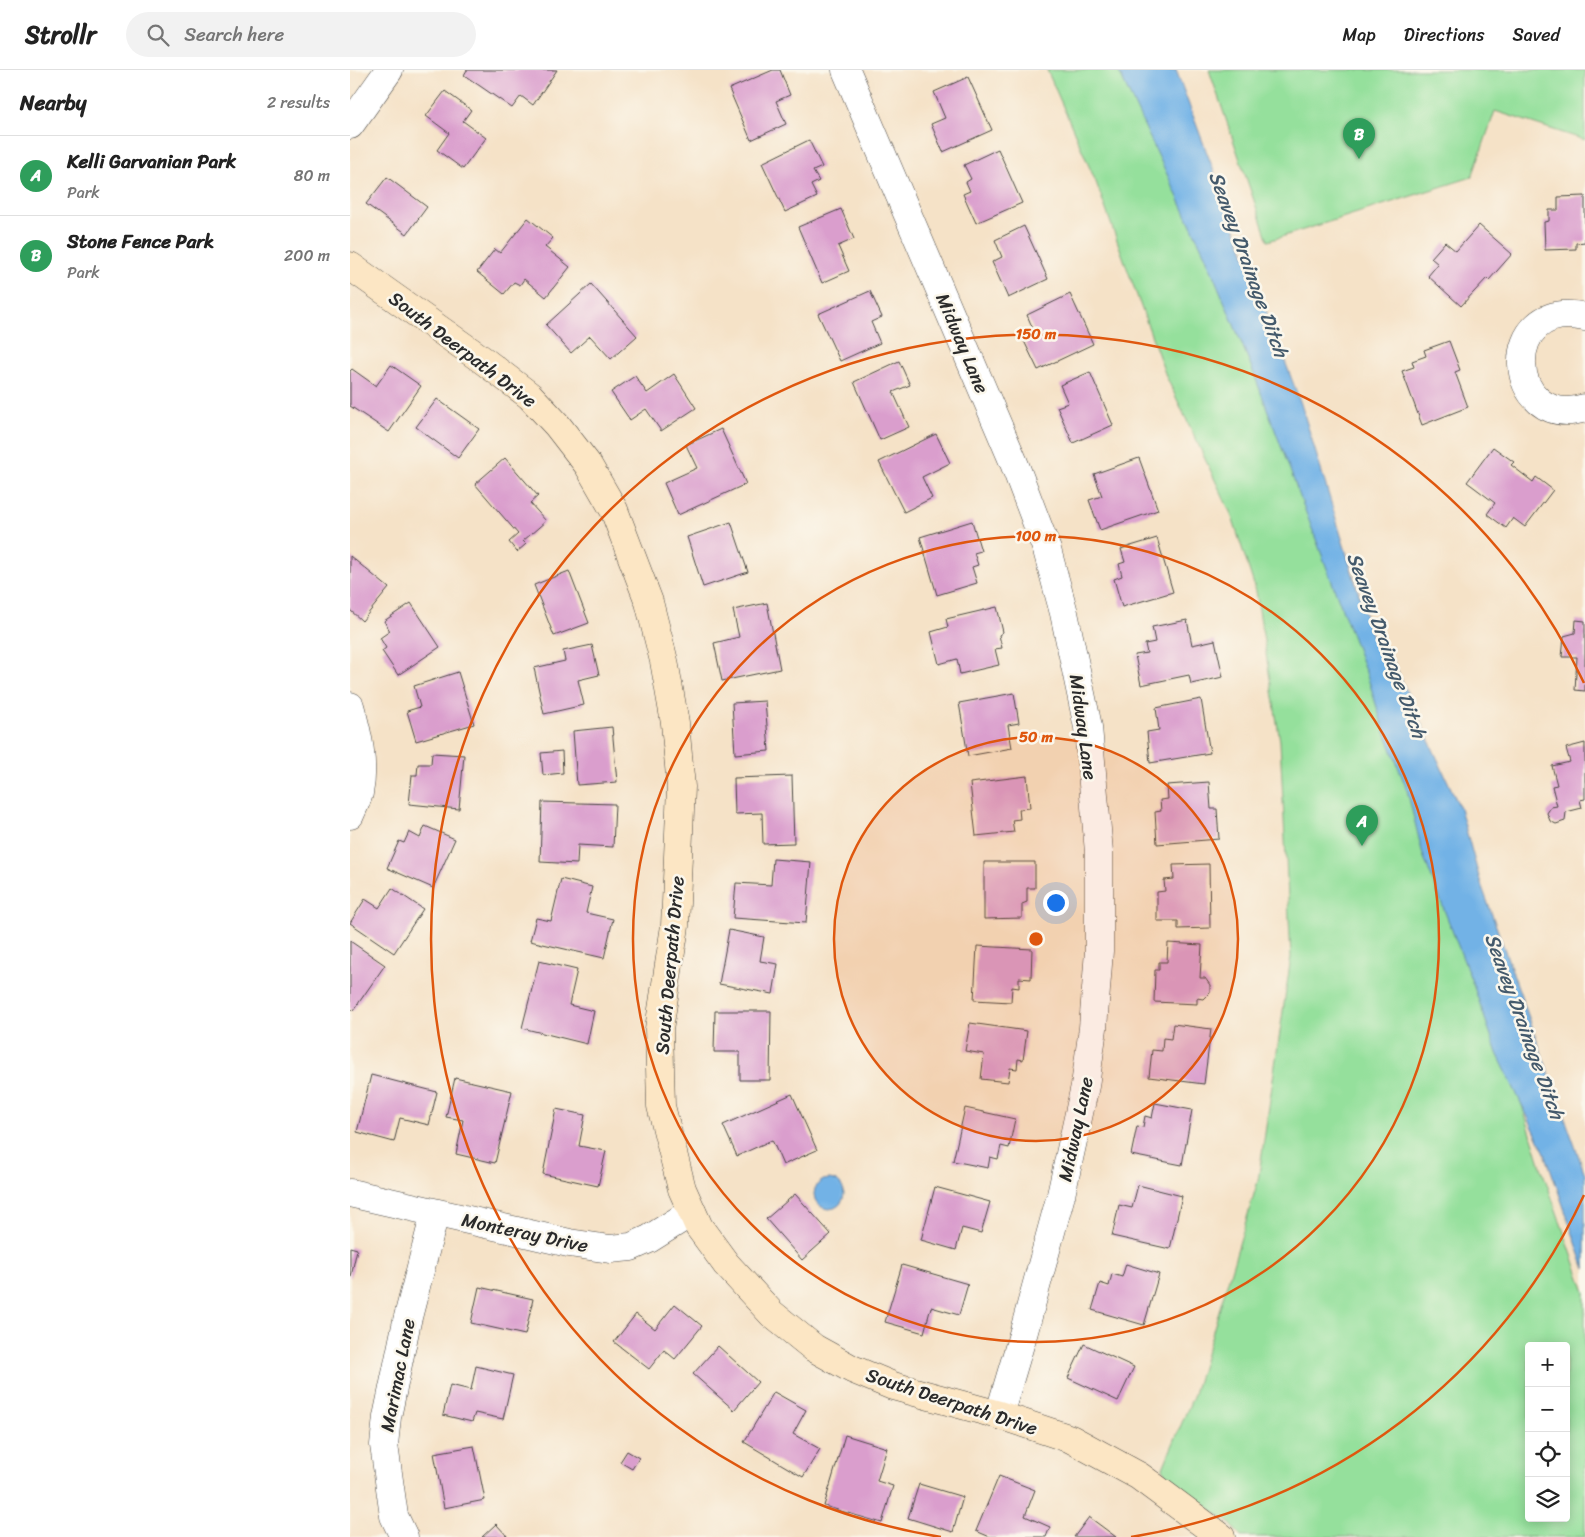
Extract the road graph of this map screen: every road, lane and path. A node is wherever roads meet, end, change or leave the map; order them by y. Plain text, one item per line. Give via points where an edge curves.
1 (389, 70) edge
2 (846, 70) edge
3 (350, 124) edge
4 (350, 266) edge
5 (1585, 317) edge
6 (1585, 408) edge
7 (350, 706) edge
8 (350, 815) edge
9 (350, 1193) edge
10 (692, 1212) junction
11 (435, 1213) junction
12 (999, 1415) junction
13 (401, 1536) edge
14 (1221, 1537) edge

1 - 3 street
2 - 12 street, Midway Lane via 1014,463 1047,550 1088,728 1099,852 1093,1028 1085,1086 1062,1194
4 - 10 street, South Deerpath Drive via 530,396 558,425 588,465 614,510 649,602 664,661 682,787 675,926 659,1029 661,1106 682,1189
5 - 6 street via 1572,314 1555,316 1540,323 1522,350 1521,367 1524,382 1545,405 1560,410
7 - 8 street via 359,736 361,774
9 - 11 street, Monteray Drive
10 - 11 street, Monteray Drive via 648,1239 632,1246 610,1249 569,1244
10 - 12 street, South Deerpath Drive via 726,1264 772,1314 814,1348 893,1386
11 - 13 street, Marimac Lane via 386,1417 384,1445 394,1516
12 - 14 street, South Deerpath Drive via 1071,1439 1139,1476

